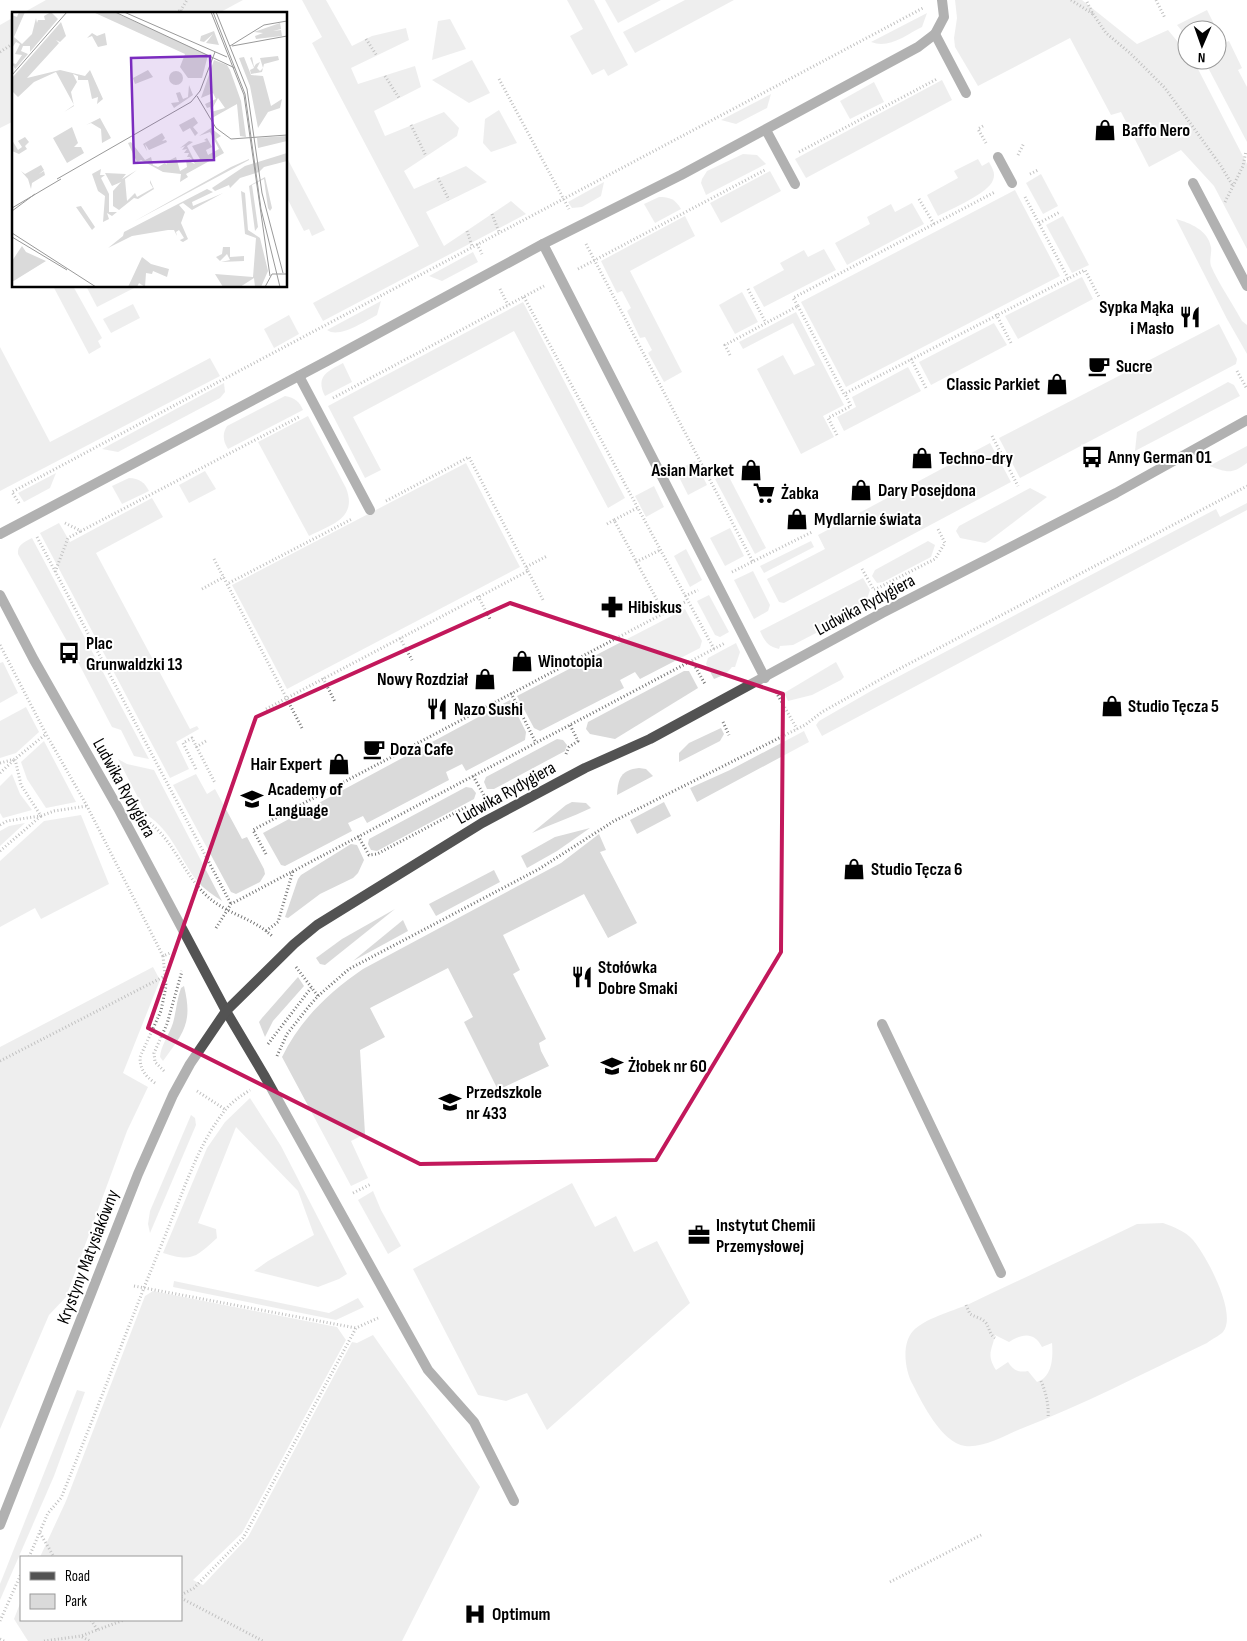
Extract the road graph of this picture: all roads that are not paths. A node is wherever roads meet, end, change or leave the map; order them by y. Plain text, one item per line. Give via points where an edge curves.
1 (942, 0) edge
2 (935, 34) junction
3 (966, 93) dead end
4 (766, 130) junction
5 (998, 157) dead end
6 (1012, 183) road end
7 (1193, 183) dead end
8 (796, 184) dead end
9 (543, 244) junction
10 (1247, 286) edge
11 (299, 376) junction
12 (1247, 420) edge
13 (370, 510) road end
14 (0, 534) edge
15 (0, 595) edge
16 (765, 678) junction
17 (226, 1012) junction
18 (882, 1024) dead end
19 (1001, 1273) dead end
20 (514, 1501) dead end
21 (0, 1525) edge

1 - 2 street via 944,17
2 - 3 street
2 - 4 street via 918,47
4 - 8 street
4 - 9 street
5 - 6 street
7 - 10 street
9 - 11 street
9 - 16 street
11 - 13 street
11 - 14 street
12 - 16 street, Ludwika Rydygiera via 1116,493
15 - 17 street, Ludwika Rydygiera
16 - 17 street, Ludwika Rydygiera via 482,823 317,925
17 - 20 street via 428,1370 474,1422
17 - 21 street, Krystyny Matysiakówny via 190,1064 142,1165
18 - 19 street

